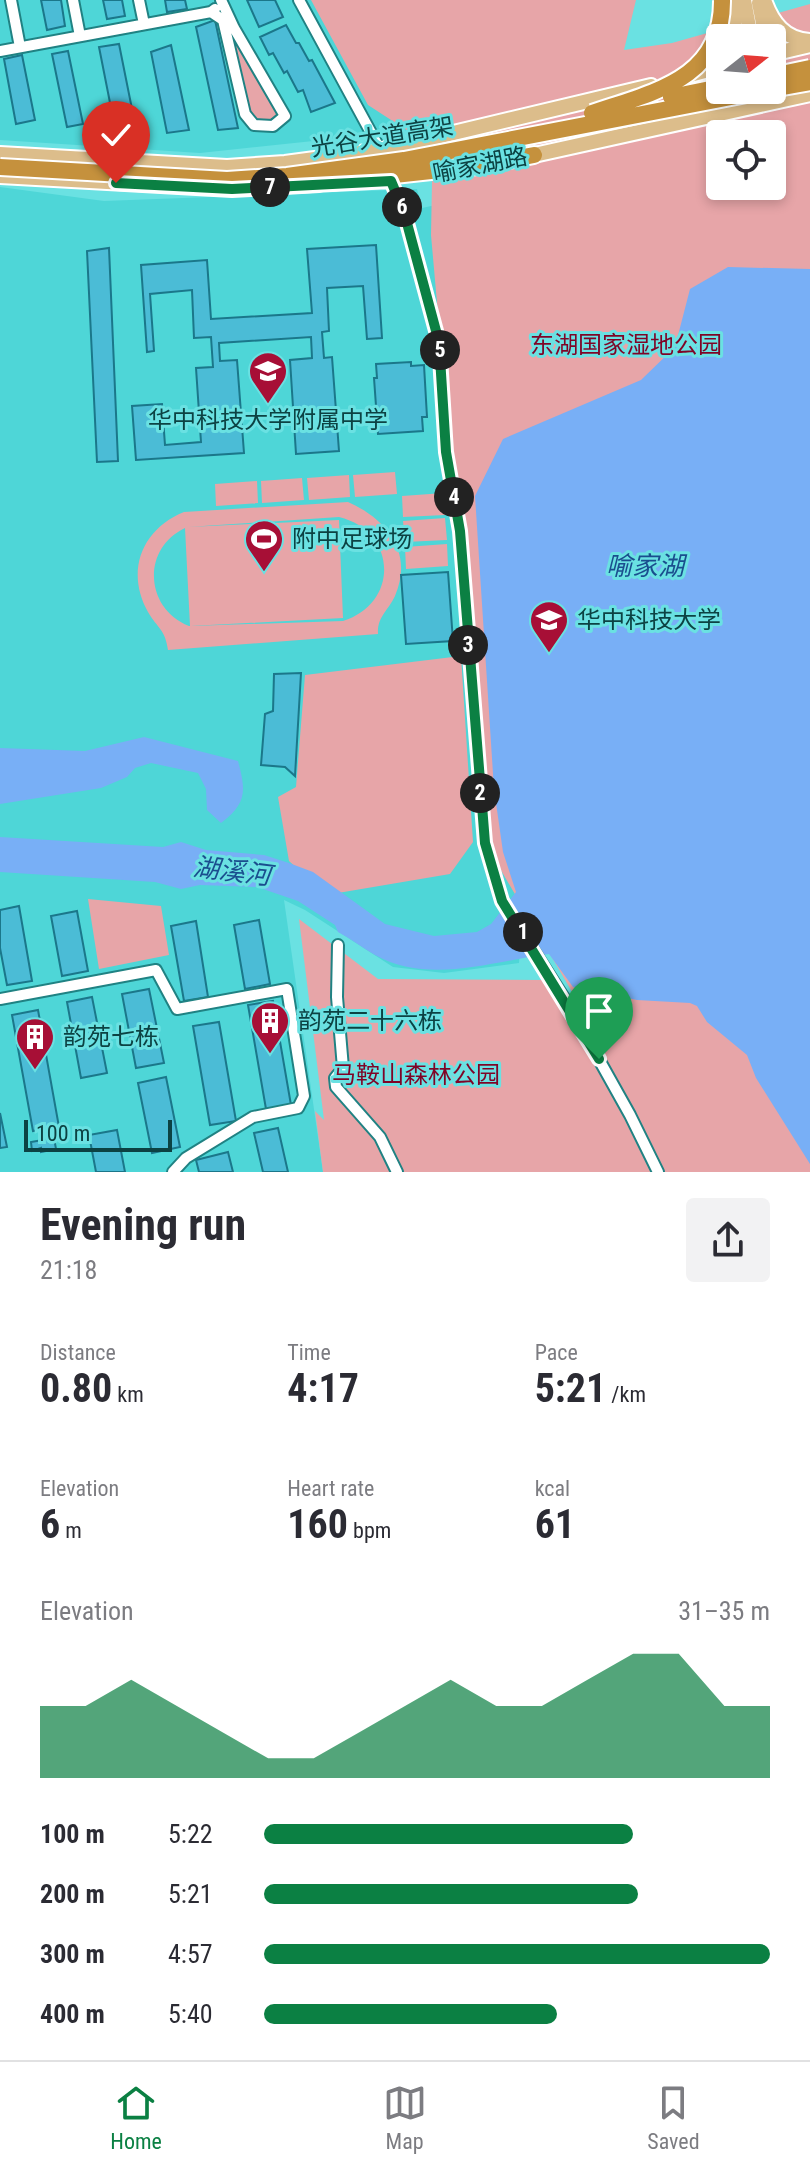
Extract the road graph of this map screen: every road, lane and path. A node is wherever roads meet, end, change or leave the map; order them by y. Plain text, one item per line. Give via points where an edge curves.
1 (11, 0) edge
2 (73, 0) edge
3 (139, 0) edge
4 (220, 0) edge
5 (299, 0) edge
6 (722, 0) edge
7 (734, 0) edge
8 (744, 0) edge
9 (758, 0) edge
10 (764, 0) edge
11 (211, 12) junction
12 (144, 24) junction
13 (734, 24) edge
14 (748, 24) edge
15 (763, 24) edge
16 (80, 36) junction
17 (810, 43) edge
18 (20, 47) junction
19 (786, 50) edge
20 (0, 51) edge
21 (810, 68) edge
22 (706, 70) edge
23 (786, 73) edge
24 (810, 82) edge
25 (786, 89) edge
26 (706, 90) edge
27 (786, 94) edge
28 (810, 94) edge
29 (714, 104) edge
30 (730, 104) edge
31 (592, 113) junction
32 (382, 150) junction
33 (0, 154) edge
34 (534, 155) junction
35 (0, 164) edge
36 (0, 176) edge
37 (287, 176) junction
38 (391, 181) junction
39 (338, 945) dead end
40 (0, 999) edge
41 (173, 1172) edge
42 (397, 1172) edge
43 (658, 1172) edge

1 - 18 street
2 - 16 street
3 - 12 street
4 - 11 street
4 - 11 street via 285,116 273,126 254,125 245,114 223,20
5 - 32 street
6 - 31 highway, bridge via 714,46 696,69 656,92
7 - 13 main road
8 - 14 main road
9 - 15 main road
10 - 17 main road via 786,34
11 - 12 street
12 - 16 street
16 - 18 street
17 - 19 main road
18 - 20 street
21 - 23 highway, bridge
22 - 32 main road, 喻家湖路
24 - 25 highway, 光谷大道高架, bridge
26 - 31 highway, 光谷大道高架, bridge
27 - 28 main road, 喻家湖路
29 - 37 highway, 光谷大道高架, bridge
30 - 34 main road, 喻家湖路
31 - 35 highway, 光谷大道高架, bridge via 404,154 286,171 227,174
32 - 33 main road, 喻家湖路 via 227,167
32 - 38 street
34 - 37 highway, bridge via 330,182
34 - 38 main road, 喻家湖路 via 485,168
35 - 37 highway, 光谷大道高架, bridge via 227,180
36 - 38 main road, 喻家湖路 via 232,189
38 - 43 street via 439,342 485,843 502,901 542,962
39 - 42 street via 343,1068 335,1078 336,1087 380,1137
40 - 41 street via 156,970 177,1009 287,989 304,1096 298,1108 243,1122

